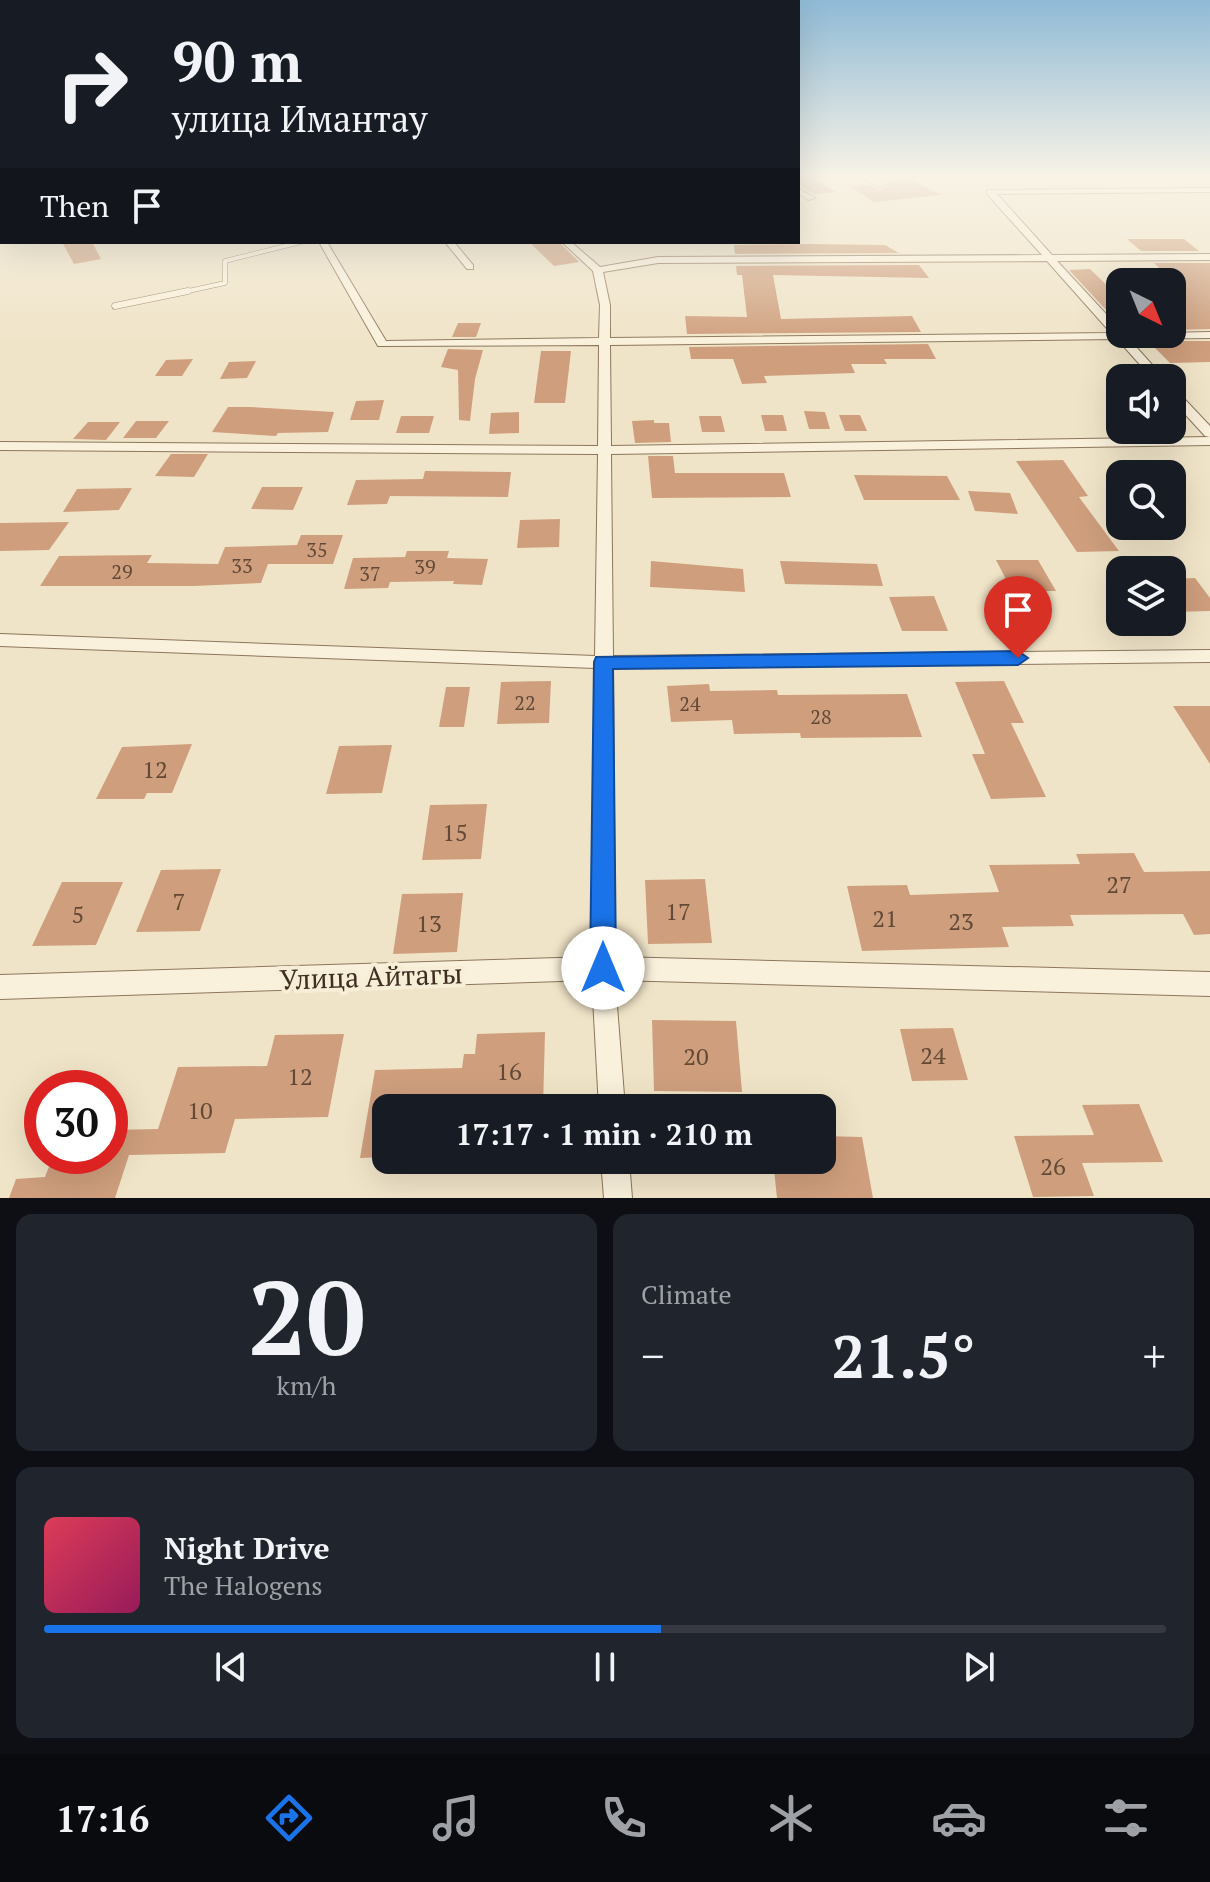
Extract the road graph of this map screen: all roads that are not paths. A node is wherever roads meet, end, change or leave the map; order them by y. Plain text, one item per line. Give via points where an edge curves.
1 (1027, 233) edge
2 (293, 244) edge
3 (324, 244) edge
4 (451, 244) edge
5 (568, 244) edge
6 (1050, 257) junction
7 (1210, 257) edge
8 (470, 267) dead end
9 (598, 270) junction
10 (115, 306) dead end
11 (1106, 322) edge
12 (1106, 335) edge
13 (1186, 335) edge
14 (1210, 335) edge
15 (604, 341) junction
16 (1129, 348) edge
17 (1145, 364) edge
18 (1186, 408) edge
19 (1210, 433) edge
20 (1210, 441) edge
21 (0, 446) edge
22 (604, 450) junction
23 (0, 640) edge
24 (1210, 656) edge
25 (603, 662) junction
26 (603, 968) junction
27 (1210, 984) edge
28 (0, 987) edge
29 (611, 1094) edge
30 (616, 1174) edge
31 (618, 1198) edge

1 - 6 street
2 - 10 lane via 225,261 225,283
3 - 15 street via 382,344
4 - 8 street
5 - 9 street
6 - 7 street
6 - 9 street via 658,260
6 - 11 street
9 - 15 street via 605,305
12 - 15 street
13 - 14 street
15 - 22 street
16 - 17 street
18 - 19 street
20 - 22 street
21 - 22 street
22 - 25 street
23 - 25 street
24 - 25 street
25 - 26 street
26 - 27 street, Улица Айтагы
26 - 28 street, Улица Айтагы
26 - 29 street
30 - 31 street

